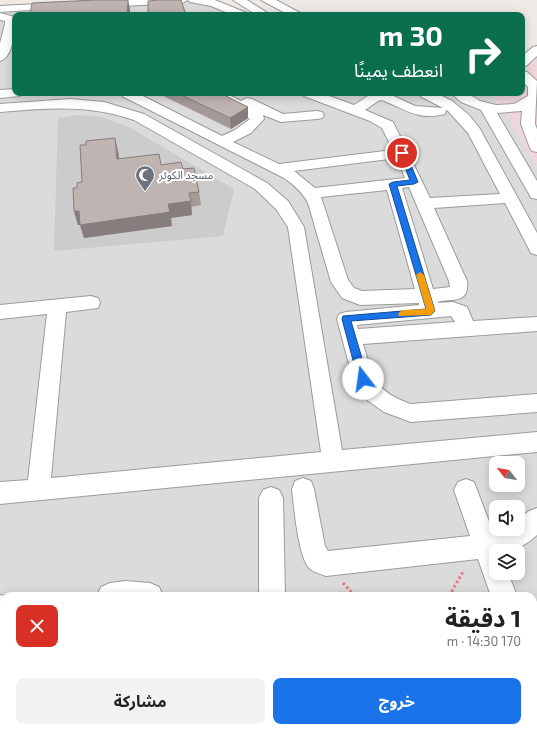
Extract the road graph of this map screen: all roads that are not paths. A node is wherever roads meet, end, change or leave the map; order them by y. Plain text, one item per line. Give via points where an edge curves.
1 (182, 0) edge
2 (194, 0) edge
3 (239, 0) edge
4 (267, 0) edge
5 (91, 4) edge
6 (68, 6) edge
7 (0, 9) edge
8 (236, 12) edge
9 (260, 12) edge
10 (292, 12) edge
11 (0, 16) edge
12 (7, 33) edge
13 (537, 50) edge
14 (525, 60) edge
15 (4, 62) edge
16 (525, 77) edge
17 (535, 83) edge
18 (12, 93) edge
19 (0, 94) edge
20 (133, 96) edge
21 (227, 96) edge
22 (247, 96) edge
23 (310, 96) edge
24 (315, 96) edge
25 (376, 96) edge
26 (382, 96) edge
27 (429, 96) edge
28 (463, 96) edge
29 (398, 102) junction
30 (530, 102) junction
31 (441, 106) junction
32 (0, 108) edge
33 (487, 108) junction
34 (355, 111) junction
35 (317, 115) dead end
36 (274, 116) junction
37 (375, 118) junction
38 (220, 141) junction
39 (537, 148) edge
40 (402, 153) junction
41 (358, 159) junction
42 (274, 169) junction
43 (414, 182) junction
44 (393, 184) junction
45 (376, 186) junction
46 (311, 193) junction
47 (537, 194) edge
48 (510, 198) junction
49 (424, 204) junction
50 (537, 249) edge
51 (91, 303) dead end
52 (428, 304) junction
53 (57, 306) junction
54 (0, 312) edge
55 (537, 324) edge
56 (467, 329) junction
57 (352, 338) junction
58 (537, 403) edge
59 (537, 442) edge
60 (333, 462) junction
61 (38, 489) junction
62 (303, 489) dead end
63 (466, 490) dead end
64 (0, 493) edge
65 (271, 498) dead end
66 (537, 519) edge
67 (486, 546) junction
68 (272, 592) edge
69 (503, 592) edge

1 - 5 street
2 - 8 street via 214,3
3 - 9 street
4 - 10 street
6 - 7 street
11 - 12 street via 11,19
12 - 15 street
13 - 14 street
16 - 17 street
17 - 30 street via 535,97
18 - 19 street
20 - 38 street
21 - 38 street via 256,115 257,119 234,137
22 - 36 street
23 - 36 street
24 - 34 street
25 - 34 street
26 - 29 street
27 - 31 street
28 - 33 street
29 - 31 street via 415,110
29 - 37 street via 384,109
30 - 33 street via 512,109
30 - 39 street via 528,124
31 - 48 street via 462,114 475,132
32 - 60 street via 65,102 92,103 118,108 139,117 255,182 282,205 296,227
33 - 47 street
34 - 37 street
35 - 36 street via 289,118
37 - 40 street via 388,125
38 - 42 street
40 - 41 street
40 - 43 street
41 - 42 street
41 - 45 street
42 - 46 street via 301,183
43 - 44 street
43 - 49 street
44 - 45 street
44 - 52 street
45 - 46 street
46 - 52 street via 340,282 348,293 360,298
48 - 49 street
48 - 50 street
49 - 52 street via 458,281 459,290
51 - 53 street
52 - 56 street via 460,312
52 - 57 street via 346,319
53 - 54 street
53 - 61 street
55 - 56 street
56 - 57 street
57 - 58 street via 363,379 374,394 391,406 411,413
59 - 60 street
60 - 61 street
61 - 64 street
62 - 67 street via 313,548 318,559 326,564
63 - 67 street
65 - 68 street
66 - 67 street via 517,537
67 - 69 street

